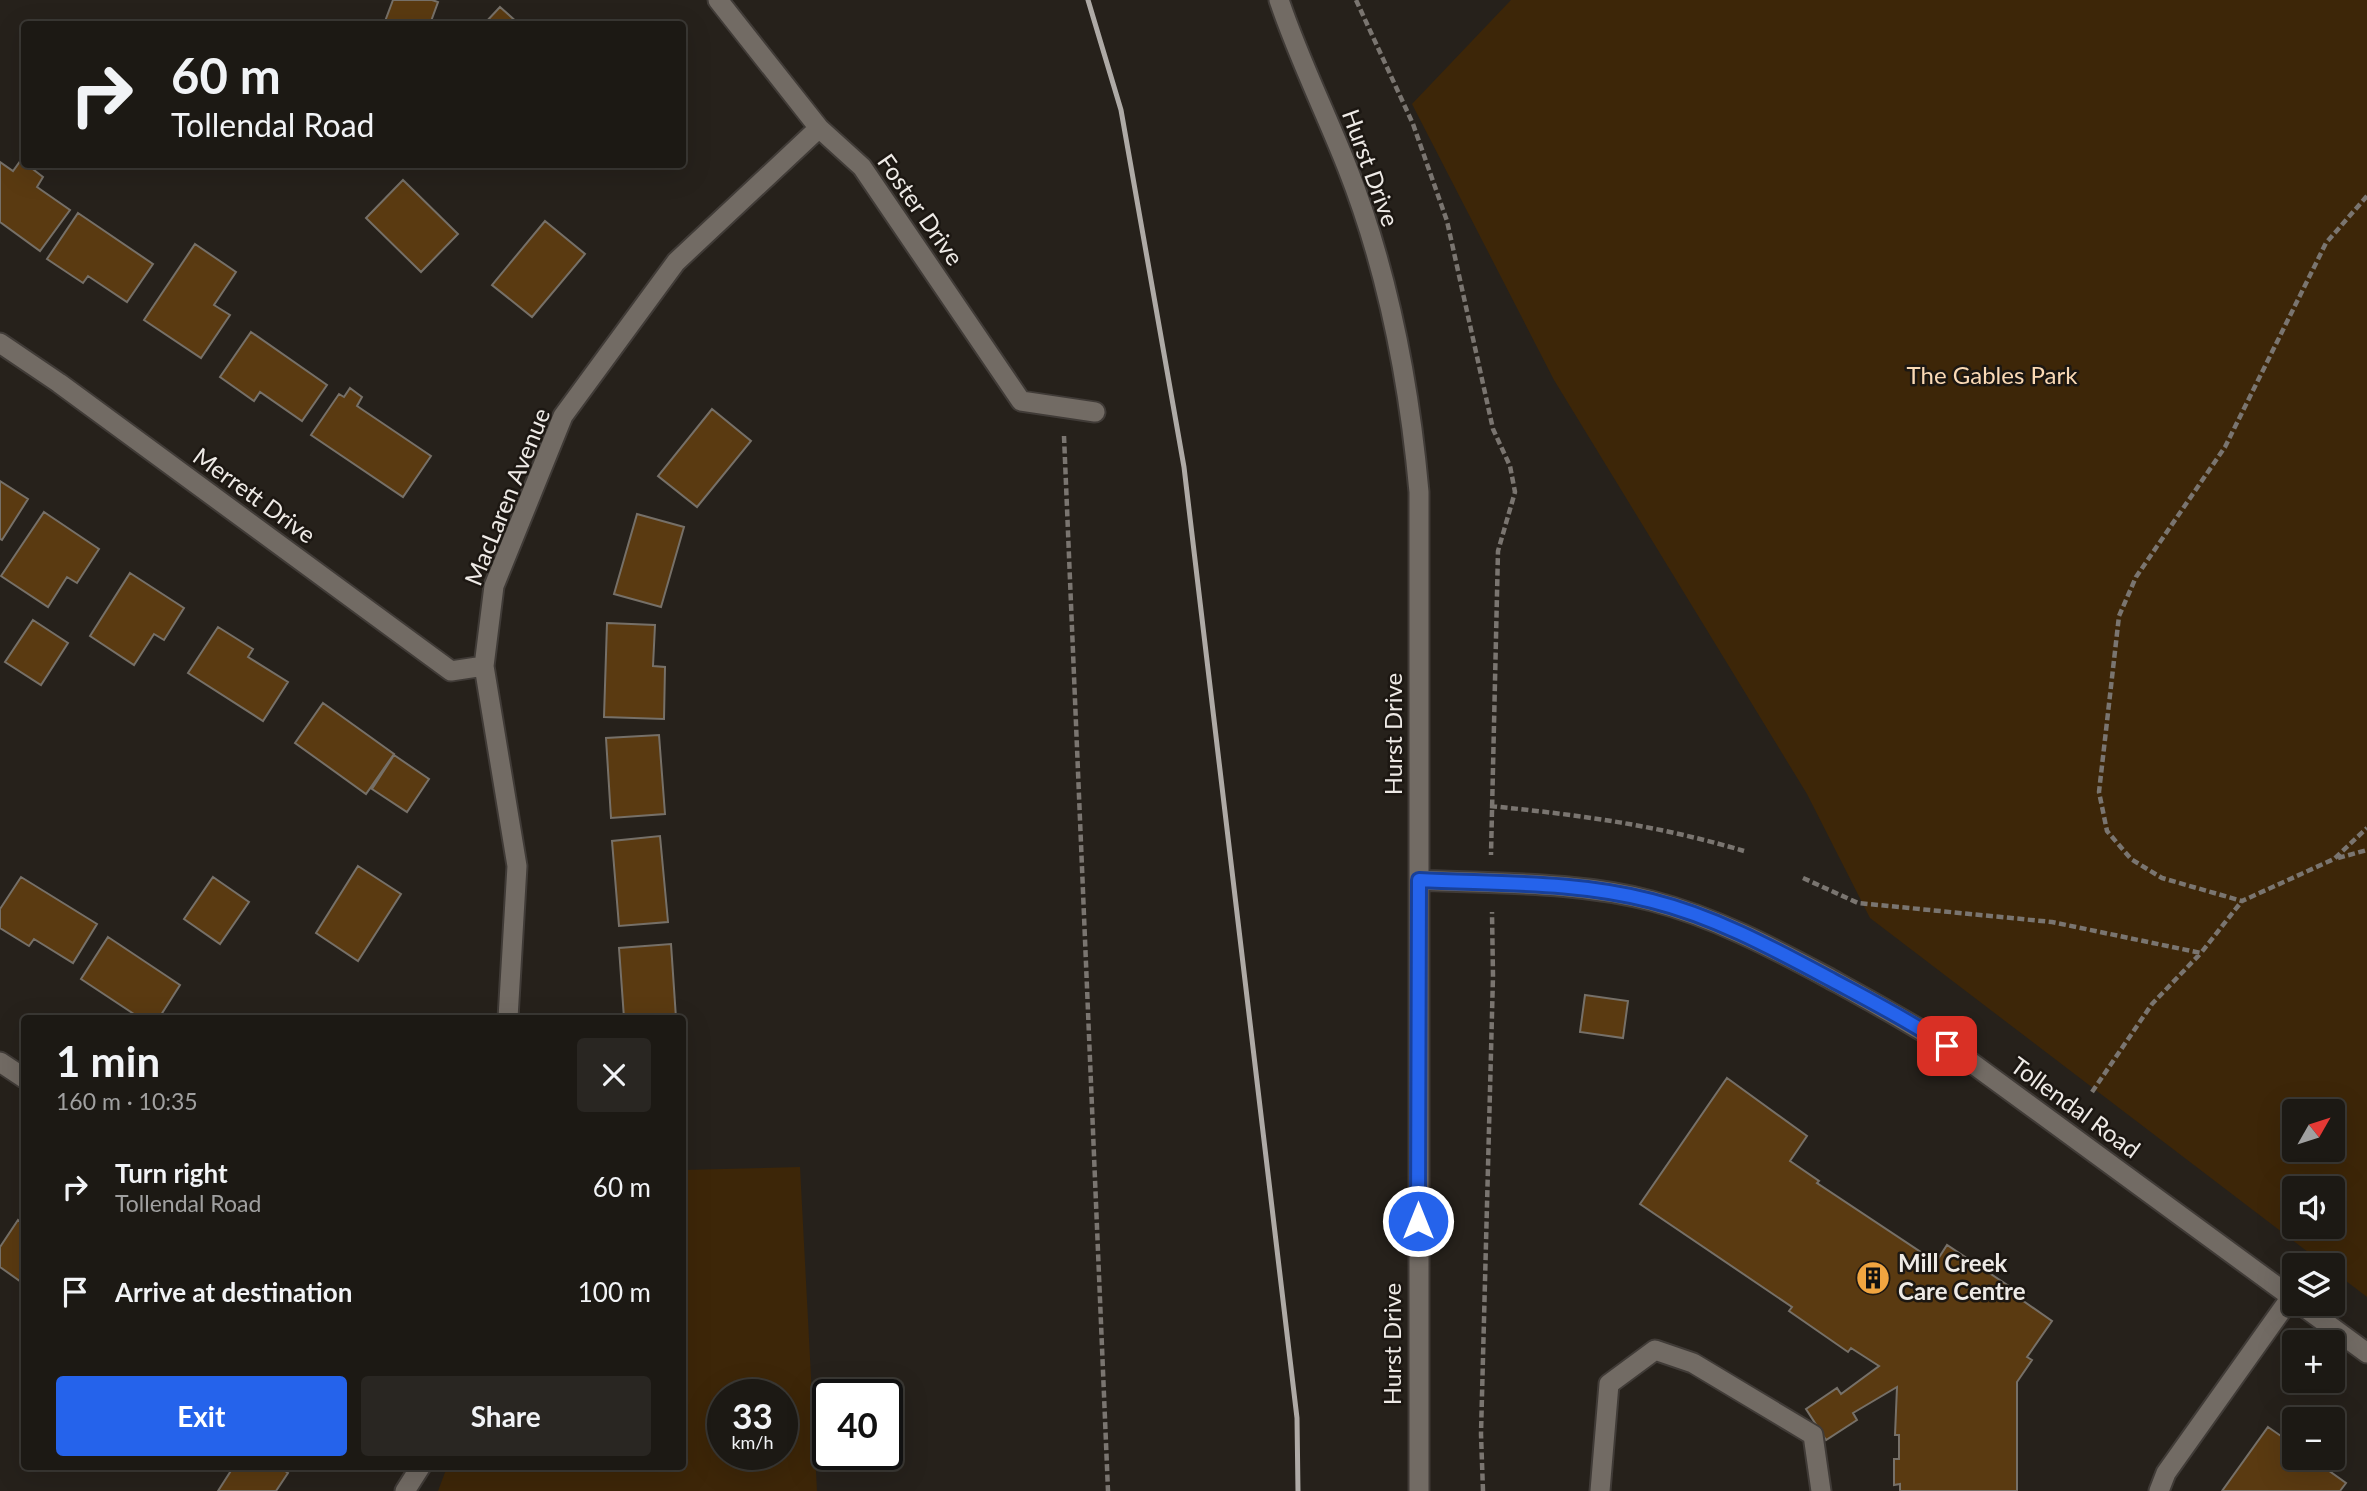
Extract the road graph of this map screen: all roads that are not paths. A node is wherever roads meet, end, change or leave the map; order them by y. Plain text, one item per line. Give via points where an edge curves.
1 (718, 0) edge
2 (1279, 0) edge
3 (820, 128) junction
4 (0, 343) edge
5 (1095, 412) dead end
6 (484, 667) junction
7 (1419, 880) junction
8 (508, 1015) edge
9 (0, 1062) edge
10 (21, 1076) edge
11 (2282, 1290) edge
12 (2283, 1316) edge
13 (2317, 1316) edge
14 (2367, 1353) edge
15 (418, 1470) edge
16 (405, 1491) edge
17 (1419, 1491) edge
18 (1600, 1491) edge
19 (1821, 1491) edge
20 (2159, 1491) edge

1 - 3 street, Foster Drive
2 - 7 street, Hurst Drive via 1348,169 1377,257 1402,360 1419,492
3 - 5 street, Foster Drive via 862,167 1021,401
3 - 6 street, MacLaren Avenue via 676,262 563,416 494,586
4 - 6 street, Merrett Drive via 451,671
6 - 8 street, MacLaren Avenue via 517,866
7 - 11 street, Tollendal Road via 1606,892 1683,910 1738,931 1912,1023 1965,1058
7 - 17 street, Hurst Drive
9 - 10 street
12 - 20 street via 2166,1473
13 - 14 street, Tollendal Road
15 - 16 street
18 - 19 street via 1609,1384 1656,1350 1693,1363 1813,1436

